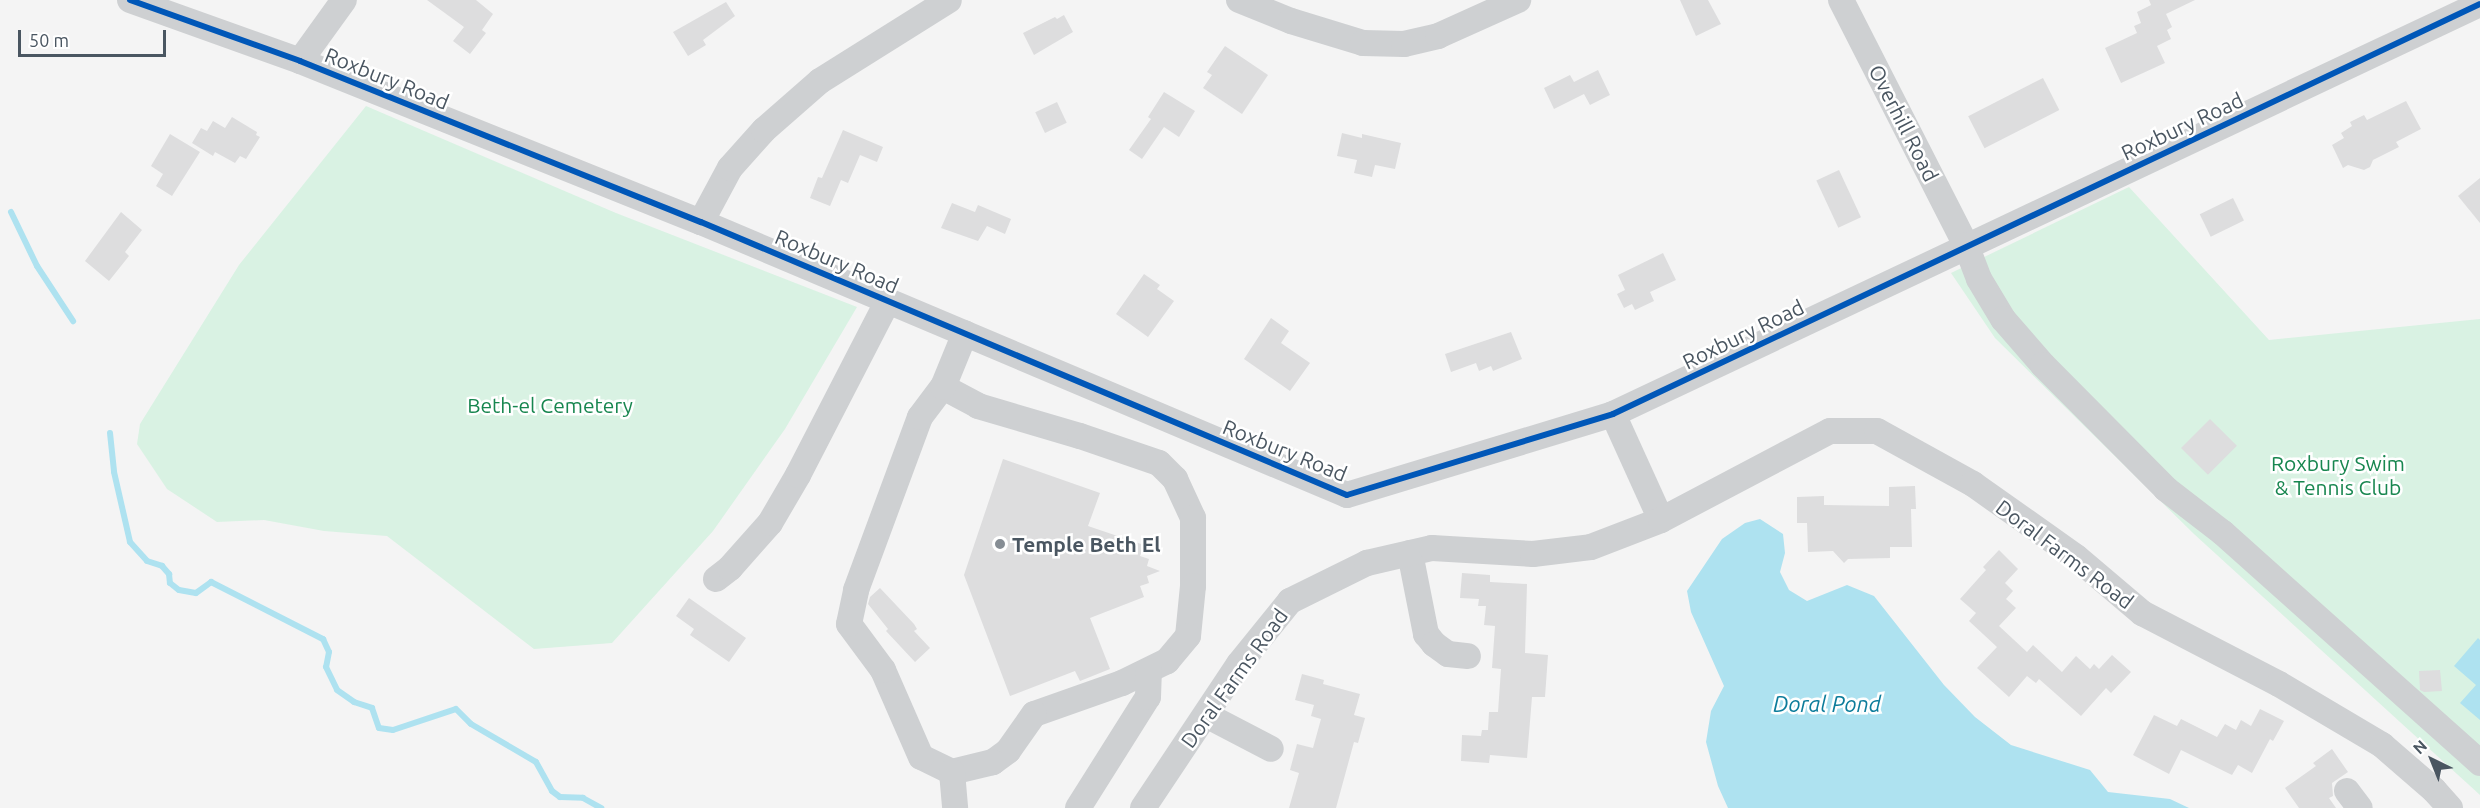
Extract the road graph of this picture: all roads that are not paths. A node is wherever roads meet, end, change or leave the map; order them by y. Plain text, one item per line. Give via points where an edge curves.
1 (130, 0) edge
2 (344, 0) edge
3 (949, 0) edge
4 (1239, 0) edge
5 (1518, 0) edge
6 (1841, 0) edge
7 (2480, 4) edge
8 (300, 60) junction
9 (701, 222) junction
10 (1966, 245) junction
11 (888, 301) junction
12 (964, 333) junction
13 (942, 387) junction
14 (1613, 414) junction
15 (1661, 520) junction
16 (1410, 553) junction
17 (716, 579) dead end
18 (1468, 656) dead end
19 (1149, 671) junction
20 (1206, 715) junction
21 (1272, 749) dead end
22 (2480, 763) edge
23 (952, 772) junction
24 (2439, 804) edge
25 (955, 808) edge
26 (1078, 808) edge
27 (1143, 808) edge

1 - 8 street, Roxbury Road
2 - 8 street
3 - 9 street via 820,81 764,130 730,168
4 - 5 street via 1363,43 1404,44 1438,36
6 - 10 street, Overhill Road
7 - 10 street, Roxbury Road
8 - 9 street, Roxbury Road
9 - 11 street, Roxbury Road
10 - 14 street, Roxbury Road
10 - 22 street, Overhill Road via 1979,279 2004,319 2043,365 2166,489 2223,533
11 - 12 street, Roxbury Road
11 - 17 street via 770,523
12 - 13 street
12 - 14 street, Roxbury Road via 1347,495
13 - 19 street via 978,406 1159,463 1175,479 1193,518 1188,636 1167,662
13 - 23 street via 920,417 856,590 849,624 883,670 921,757
14 - 15 street
15 - 16 street, Doral Farms Road via 1591,547 1533,554 1431,548
15 - 24 street, Doral Farms Road via 1830,431 1877,431 1973,484 2076,557 2142,613 2279,684 2382,745
16 - 18 street via 1426,634 1448,654
16 - 20 street, Doral Farms Road via 1367,563 1290,601 1239,664
19 - 23 street via 1034,714 1008,751 993,762
19 - 26 street via 1148,697
20 - 21 street
20 - 27 street, Doral Farms Road
23 - 25 street

